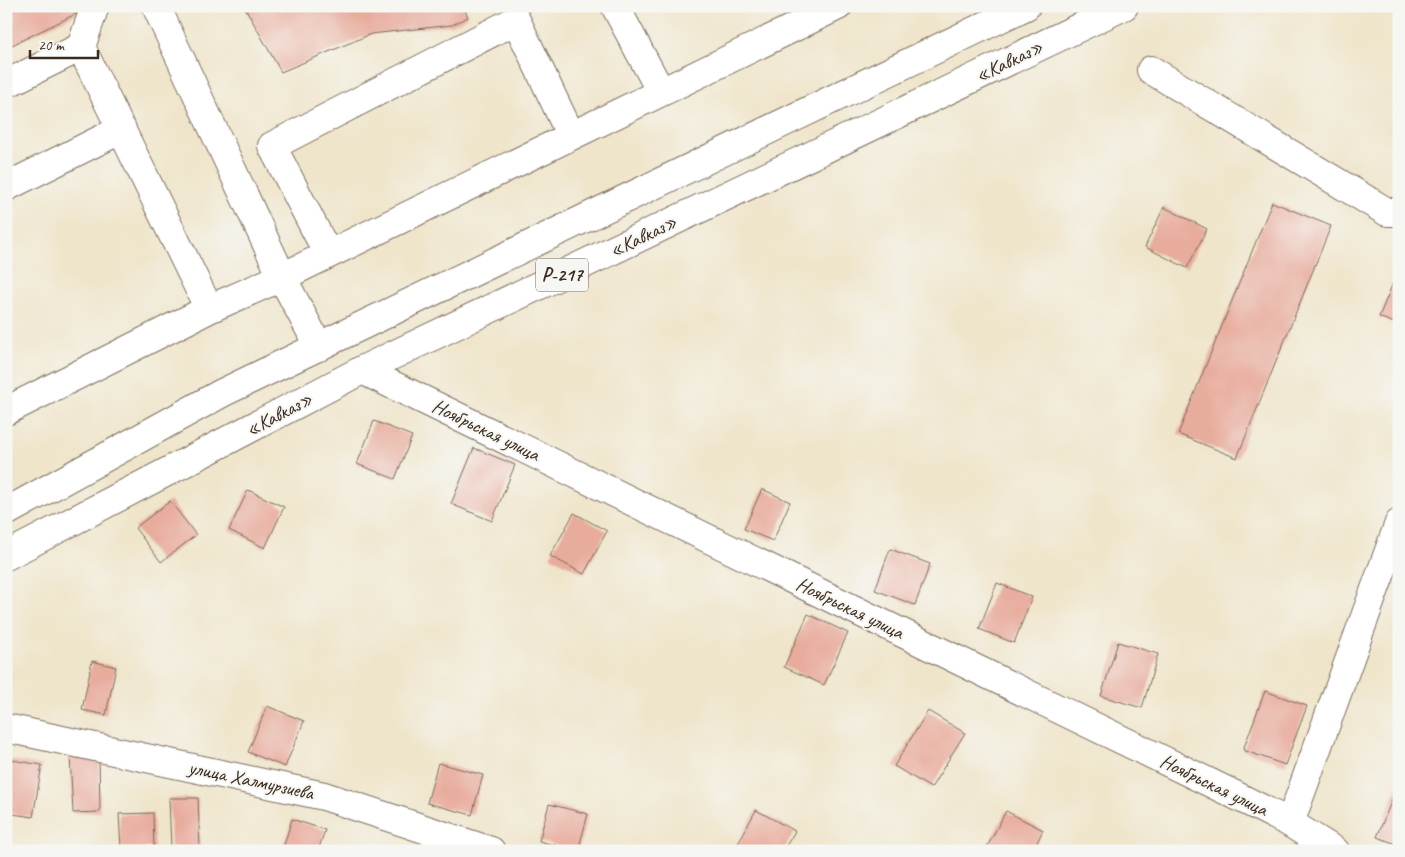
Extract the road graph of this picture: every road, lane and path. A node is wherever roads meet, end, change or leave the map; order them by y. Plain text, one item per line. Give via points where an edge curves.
1 (95, 6) edge
2 (156, 6) edge
3 (615, 6) edge
4 (838, 6) edge
5 (1026, 6) edge
6 (1124, 6) edge
7 (81, 47) junction
8 (1151, 70) dead end
9 (6, 84) edge
10 (661, 92) junction
11 (122, 130) junction
12 (571, 136) junction
13 (6, 187) edge
14 (1399, 212) edge
15 (328, 254) junction
16 (282, 277) junction
17 (209, 309) junction
18 (319, 347) junction
19 (362, 370) junction
20 (6, 411) edge
21 (6, 512) edge
22 (1399, 524) edge
23 (6, 556) edge
24 (6, 728) edge
25 (1290, 823) junction
26 (491, 851) edge
27 (1335, 851) edge

1 - 7 main road
2 - 16 main road
3 - 10 main road
4 - 10 main road
5 - 18 main road, «Кавказ» / Р-217
6 - 19 main road, «Кавказ» / Р-217
7 - 9 main road
7 - 11 main road
8 - 14 main road via 1387,212
10 - 12 main road
11 - 13 main road
11 - 17 main road
12 - 15 main road
12 - 15 main road via 516,20 272,146
15 - 16 main road
16 - 17 main road
16 - 18 main road
17 - 20 main road
18 - 21 main road, «Кавказ» / Р-217 via 222,393
19 - 23 main road, «Кавказ» / Р-217
19 - 25 main road, Ноябрьская улица
22 - 25 main road
24 - 26 main road, улица Халмурзиева via 324,796
25 - 27 main road, Ноябрьская улица

